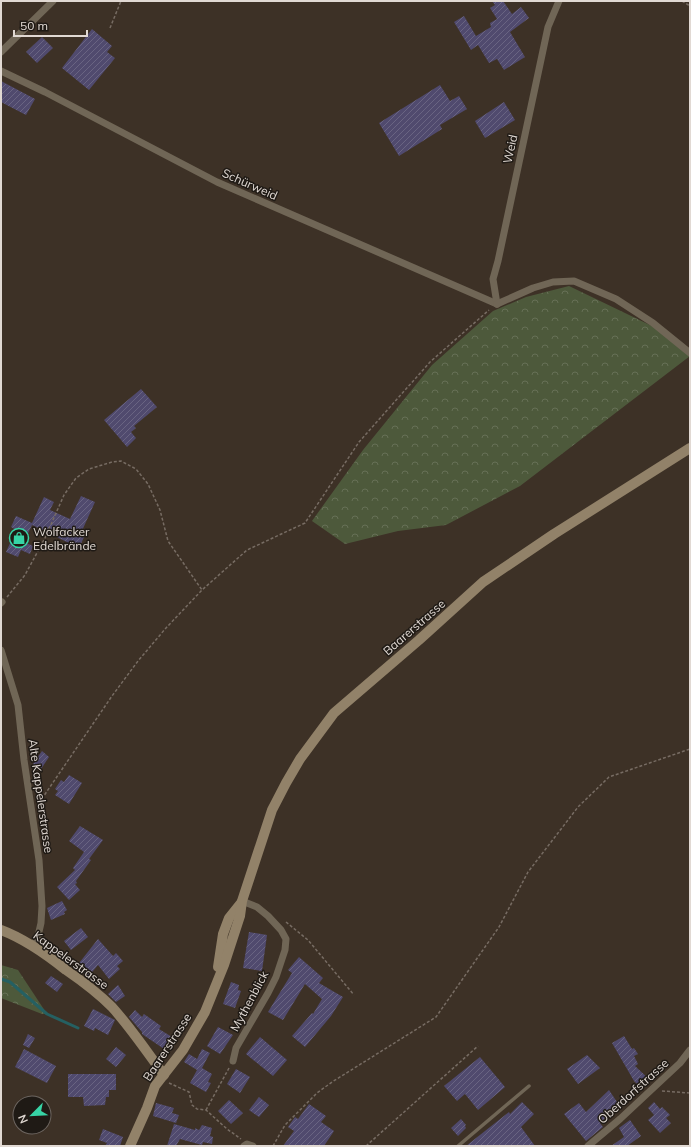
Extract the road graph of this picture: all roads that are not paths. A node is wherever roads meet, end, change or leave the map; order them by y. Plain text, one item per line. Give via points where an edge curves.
1 (53, 1) edge
2 (559, 1) edge
3 (1, 52) edge
4 (1, 71) edge
5 (497, 304) junction
6 (690, 353) edge
7 (690, 448) edge
8 (1, 650) edge
9 (242, 901) junction
10 (1, 930) edge
11 (33, 946) junction
12 (690, 1050) edge
13 (233, 1061) road end
14 (164, 1075) junction
15 (529, 1086) dead end
16 (130, 1146) edge
17 (458, 1146) edge
18 (588, 1146) edge

1 - 3 street
2 - 5 street, Weid via 548,27 493,279
4 - 5 street, Schürweid via 217,182
5 - 6 street via 552,282 574,281 616,299
7 - 9 street, Baarerstrasse via 483,582 334,713 300,759 272,810
8 - 11 street, Alte Kappelerstrasse via 18,705 39,860 41,923
9 - 13 street, Mythenblick via 257,907 268,916 286,939 276,977 236,1048
9 - 14 street, Baarerstrasse via 229,918 222,939 215,985 205,1012 174,1064
10 - 11 street, Kappelerstrasse
11 - 14 street, Kappelerstrasse via 88,985 111,1006
12 - 18 street, Oberdorfstrasse via 680,1063
14 - 16 street, Baarerstrasse via 155,1086
15 - 17 lane

